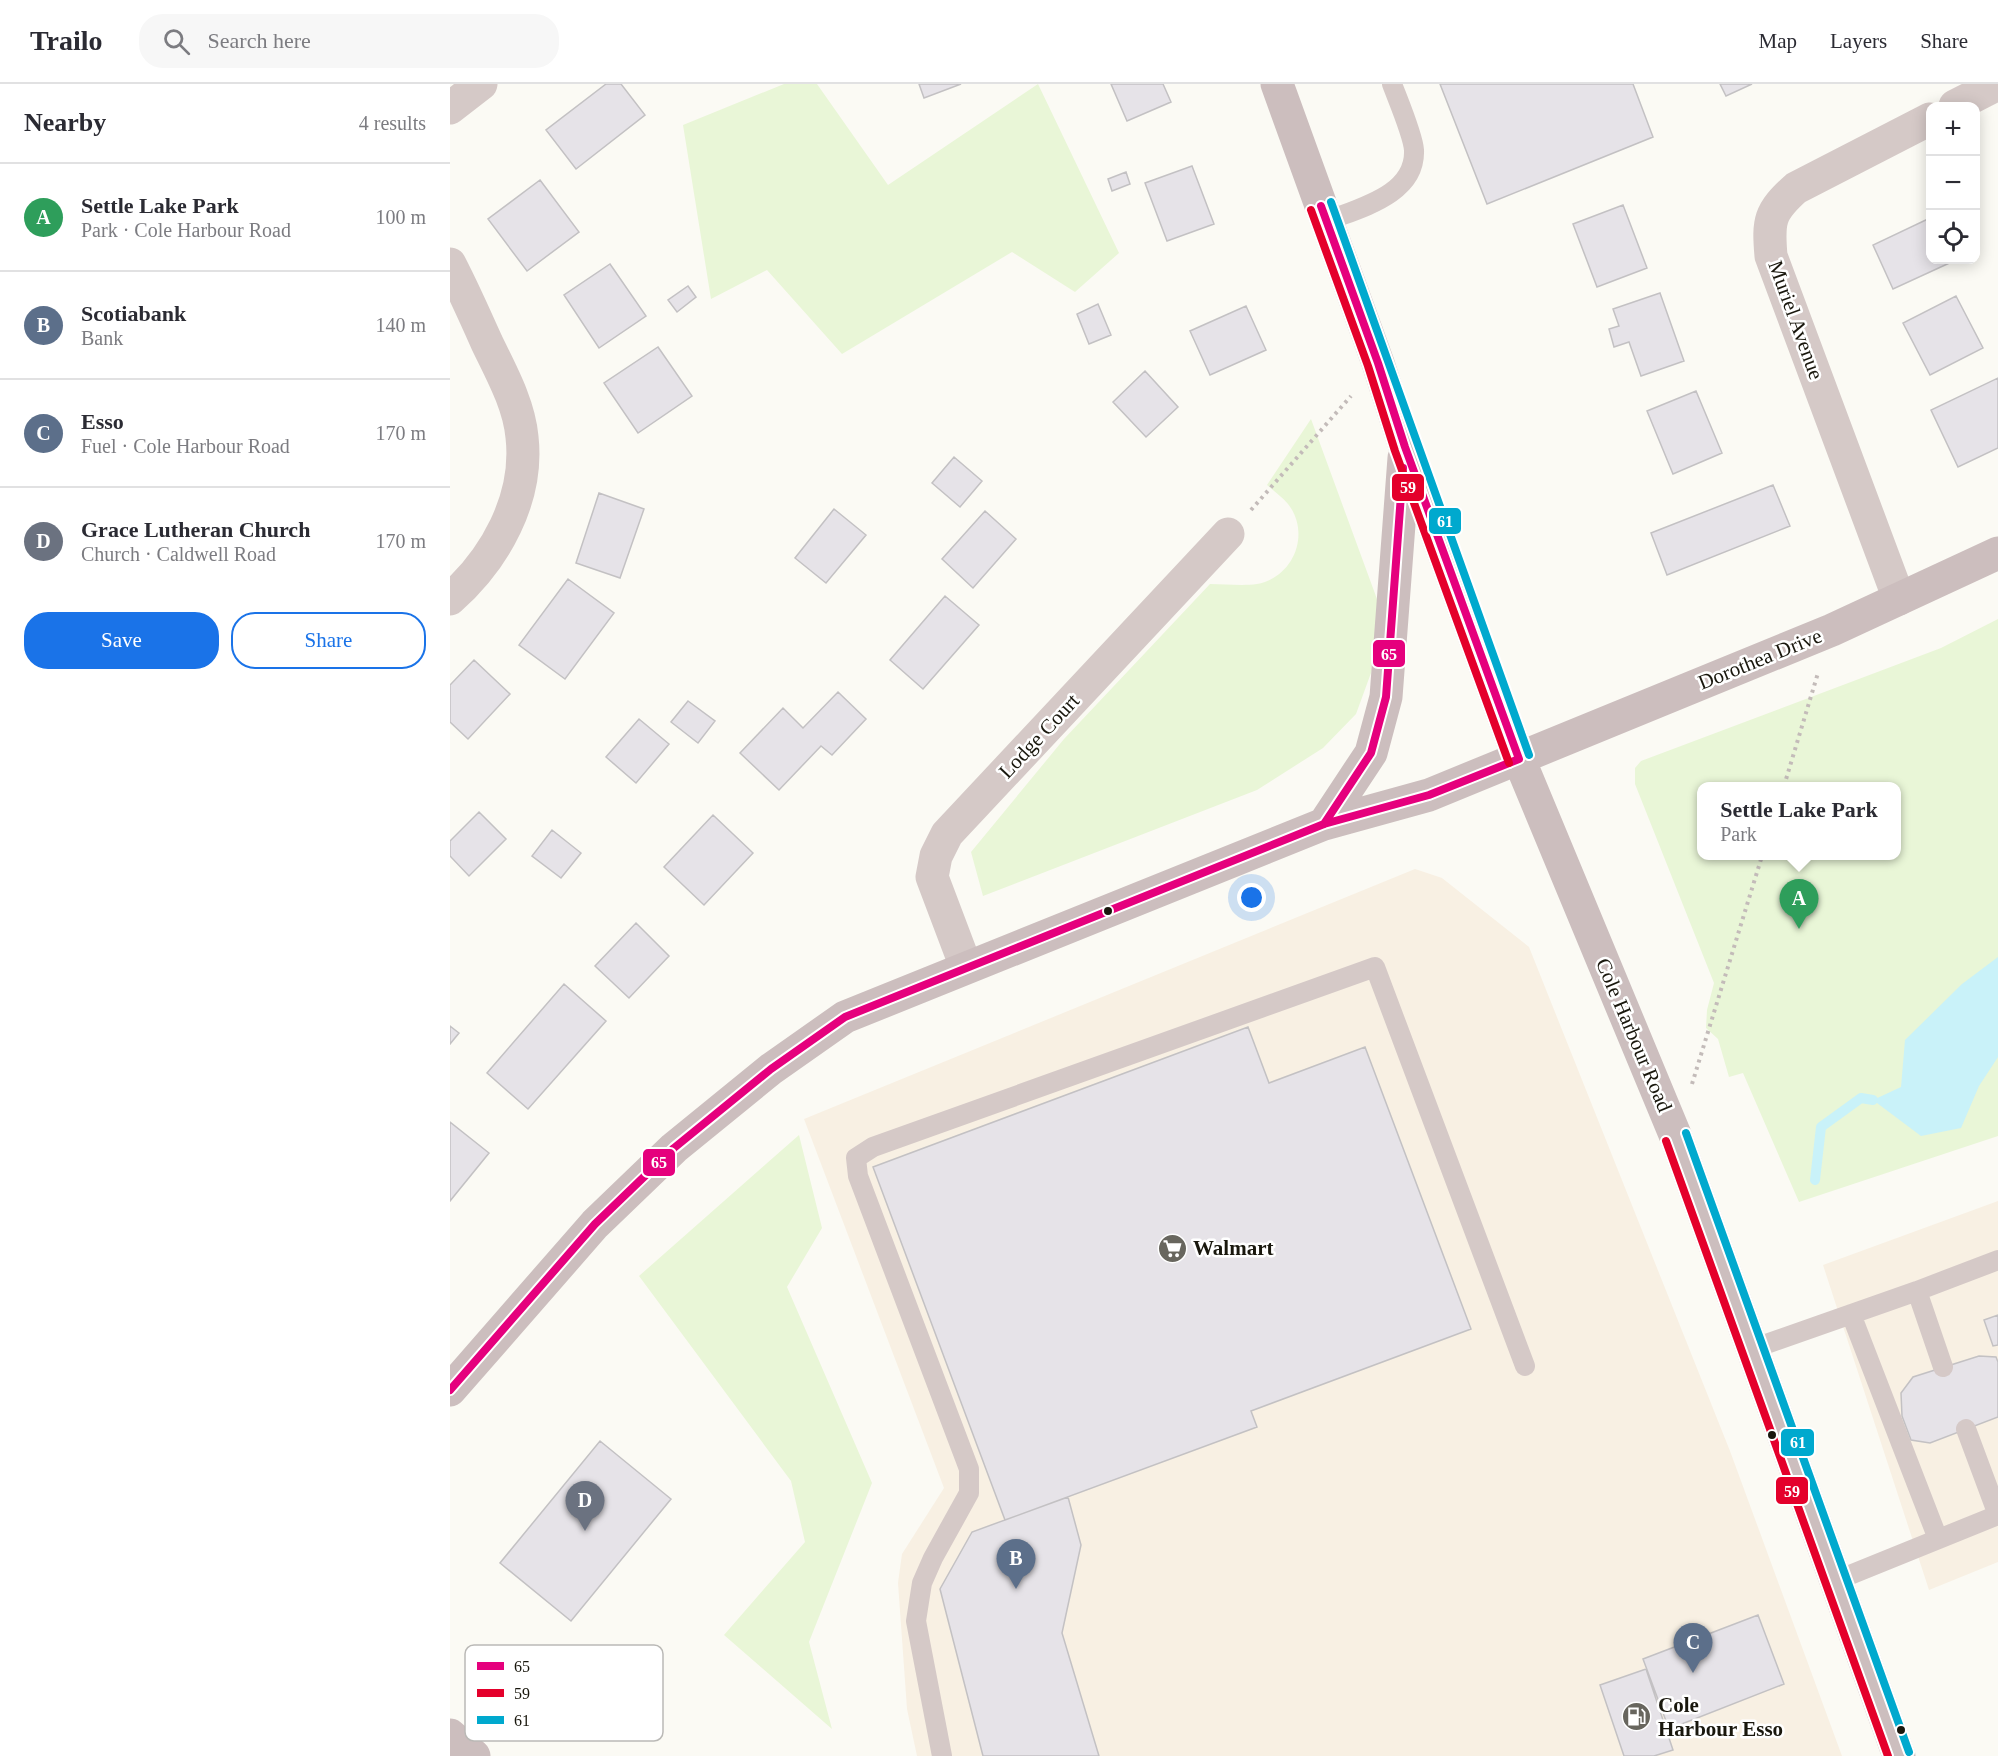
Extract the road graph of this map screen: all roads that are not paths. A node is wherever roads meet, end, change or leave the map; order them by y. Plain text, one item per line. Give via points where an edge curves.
1 (481, 84) edge
2 (1277, 84) edge
3 (1392, 84) edge
4 (1998, 84) edge
5 (1963, 102) edge
6 (450, 108) edge
7 (1926, 121) edge
8 (1327, 221) junction
9 (450, 264) edge
10 (1405, 447) junction
11 (1228, 534) road end
12 (1998, 553) edge
13 (450, 599) edge
14 (1899, 599) junction
15 (1519, 759) junction
16 (1324, 824) junction
17 (966, 967) junction
18 (1998, 1260) edge
19 (1917, 1291) junction
20 (1851, 1314) junction
21 (1752, 1349) junction
22 (1525, 1366) dead end
23 (1943, 1367) dead end
24 (450, 1390) edge
25 (1966, 1429) dead end
26 (1998, 1515) edge
27 (1938, 1539) junction
28 (1835, 1581) junction
29 (450, 1735) edge
30 (474, 1756) edge
31 (942, 1756) edge
32 (1899, 1756) edge

1 - 6 street
2 - 8 main road, Cole Harbour Road
3 - 8 lane via 1414,150 1409,176 1384,198
4 - 5 street
7 - 14 street, Muriel Avenue via 1796,188 1778,204 1768,224 1771,256
8 - 10 main road, Cole Harbour Road
9 - 13 street via 515,406 522,437 522,465 509,521 494,549
10 - 15 main road, Cole Harbour Road
10 - 16 main road via 1386,697 1371,753
11 - 17 street, Lodge Court via 947,834 936,856 932,877
12 - 14 main road, Dorothea Drive
14 - 15 main road, Dorothea Drive
15 - 16 main road, Dorothea Drive via 1430,795
15 - 21 main road, Cole Harbour Road via 1676,1137
16 - 17 main road, Dorothea Drive
17 - 24 main road, Dorothea Drive via 845,1017 771,1069 674,1148 595,1224
18 - 19 lane
19 - 20 lane
19 - 23 lane
20 - 21 lane
20 - 27 lane
21 - 28 main road, Cole Harbour Road
22 - 31 lane via 1376,967 873,1147 856,1158 858,1176 969,1469 969,1493 926,1575 916,1621
25 - 26 lane
26 - 27 lane
27 - 28 lane
28 - 32 main road, Cole Harbour Road
29 - 30 main road

